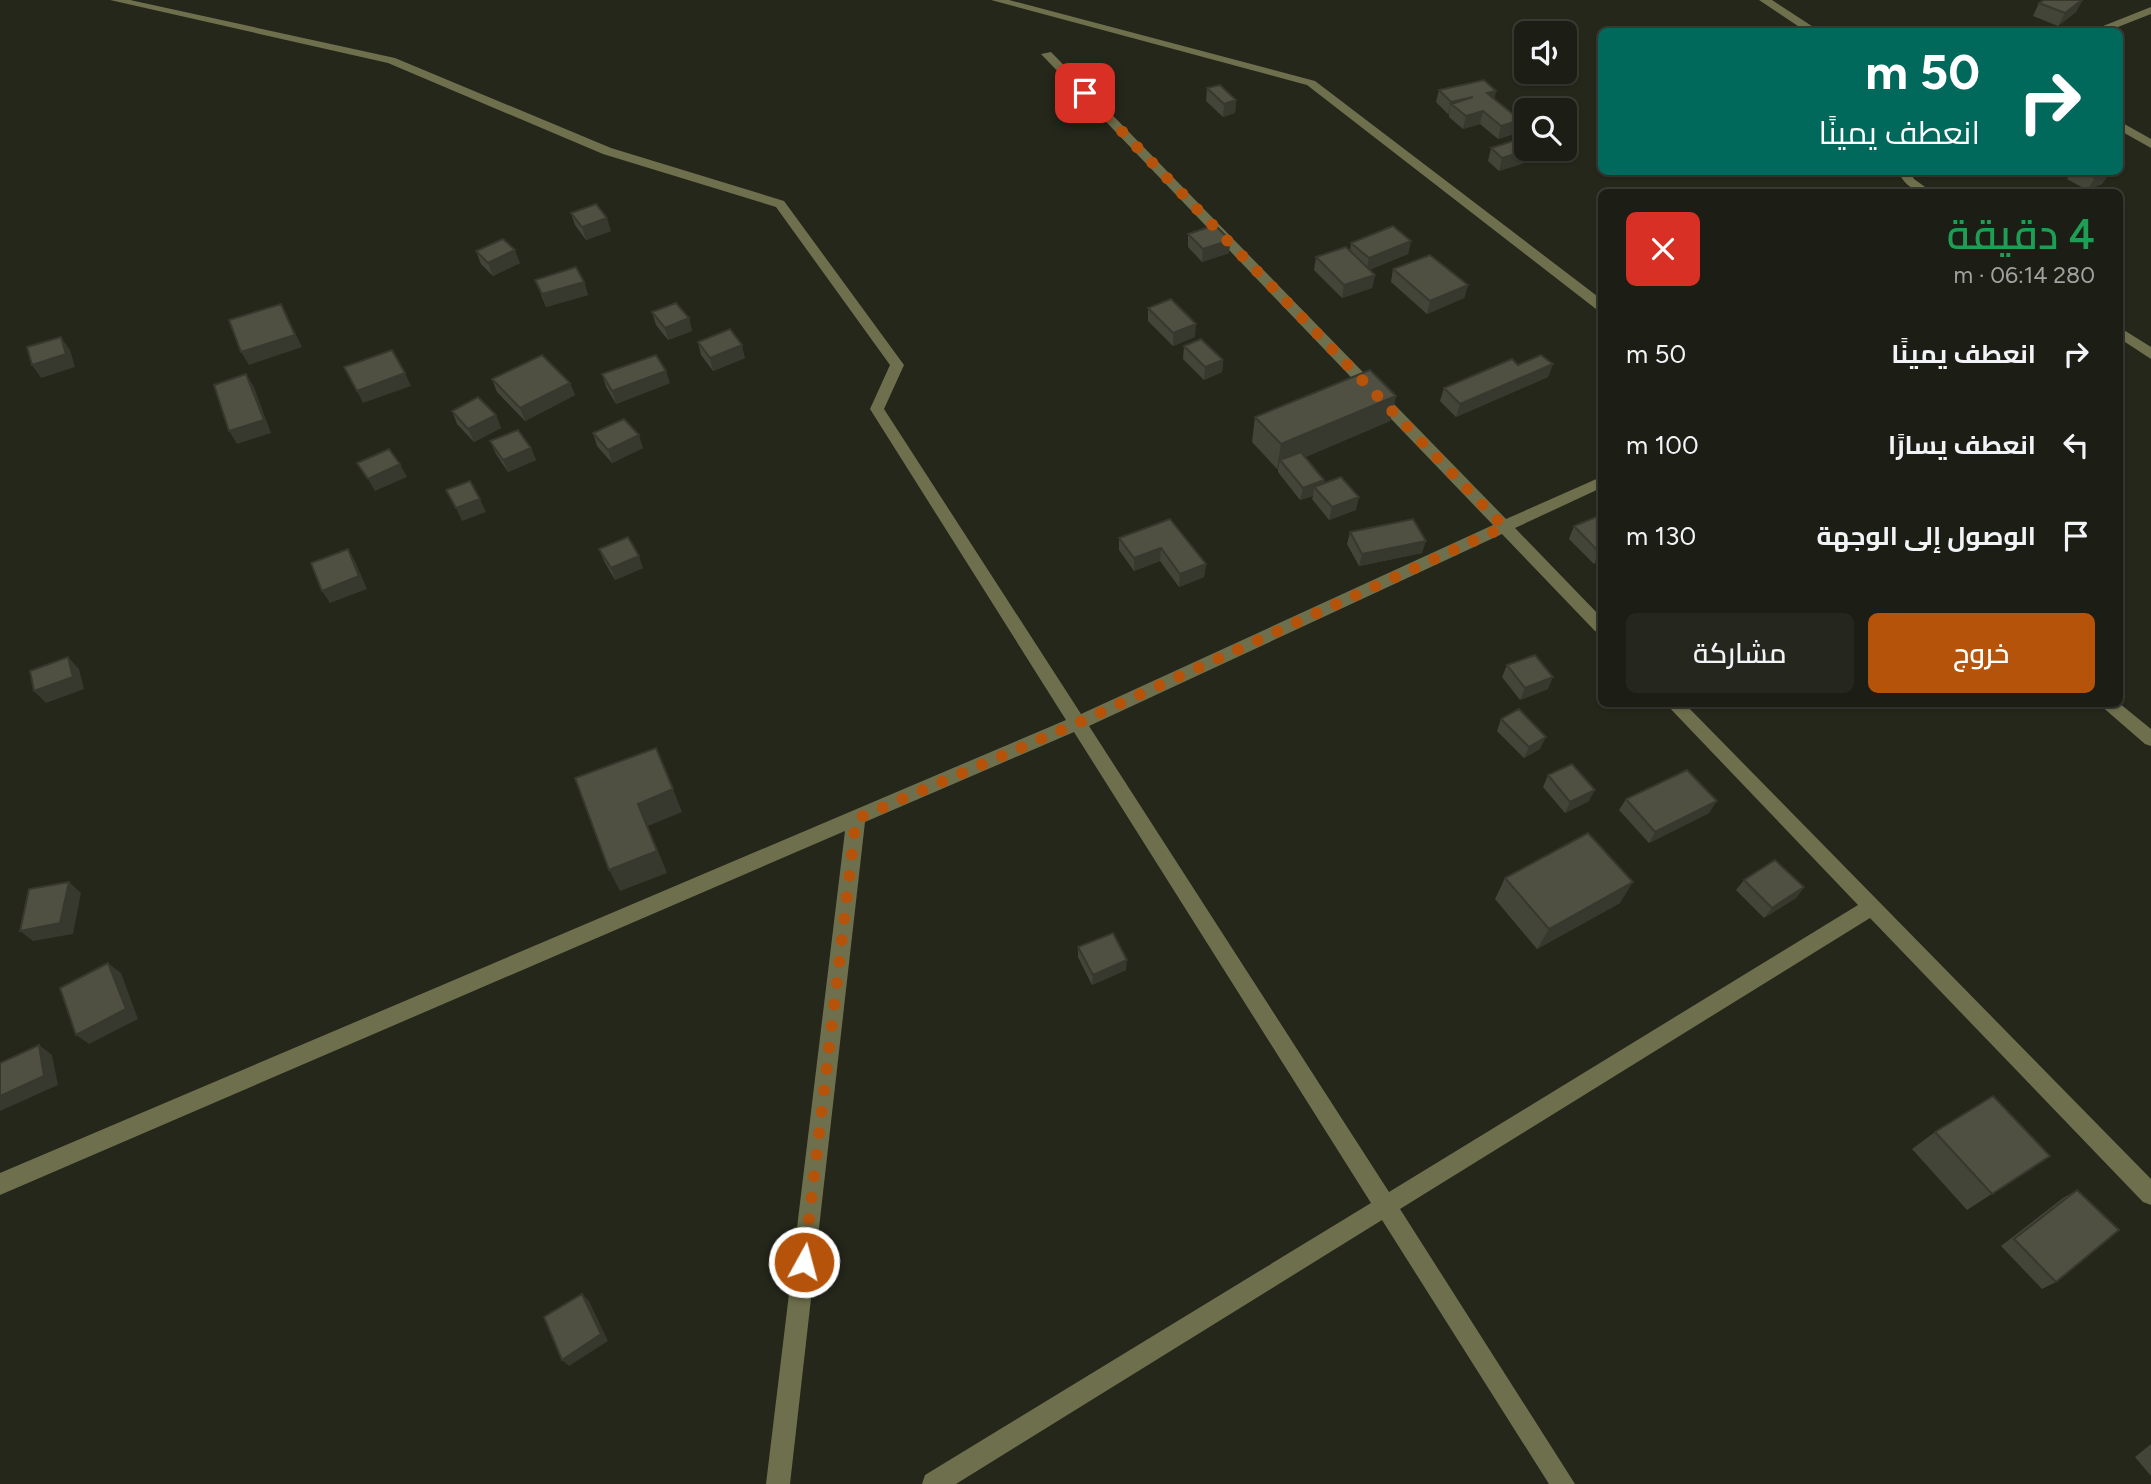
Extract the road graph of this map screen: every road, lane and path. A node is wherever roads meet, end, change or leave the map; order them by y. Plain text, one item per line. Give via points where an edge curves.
1 (115, 0) edge
2 (996, 0) edge
3 (1765, 0) edge
4 (2151, 10) edge
5 (1810, 28) edge
6 (2104, 28) edge
7 (1047, 54) dead end
8 (2123, 127) edge
9 (2151, 144) edge
10 (1906, 175) edge
11 (1921, 189) edge
12 (1598, 304) edge
13 (2123, 334) edge
14 (2151, 354) edge
15 (1598, 483) edge
16 (1504, 527) junction
17 (1598, 624) edge
18 (1678, 707) edge
19 (2112, 707) edge
20 (1078, 723) junction
21 (2151, 739) edge
22 (856, 819) junction
23 (1872, 907) junction
24 (0, 1184) edge
25 (2151, 1194) edge
26 (1386, 1206) junction
27 (778, 1484) edge
28 (934, 1484) edge
29 (1563, 1484) edge

1 - 20 street via 391,60 607,151 780,204 897,365 877,409
2 - 12 street via 1311,83
3 - 5 street
4 - 6 street
7 - 16 street
8 - 9 street
10 - 11 street
13 - 14 street
15 - 16 street
16 - 17 street
16 - 20 street
18 - 23 street
19 - 21 street
20 - 22 street
20 - 26 street
22 - 24 street
22 - 27 street
23 - 25 street
23 - 26 street
26 - 28 street
26 - 29 street

